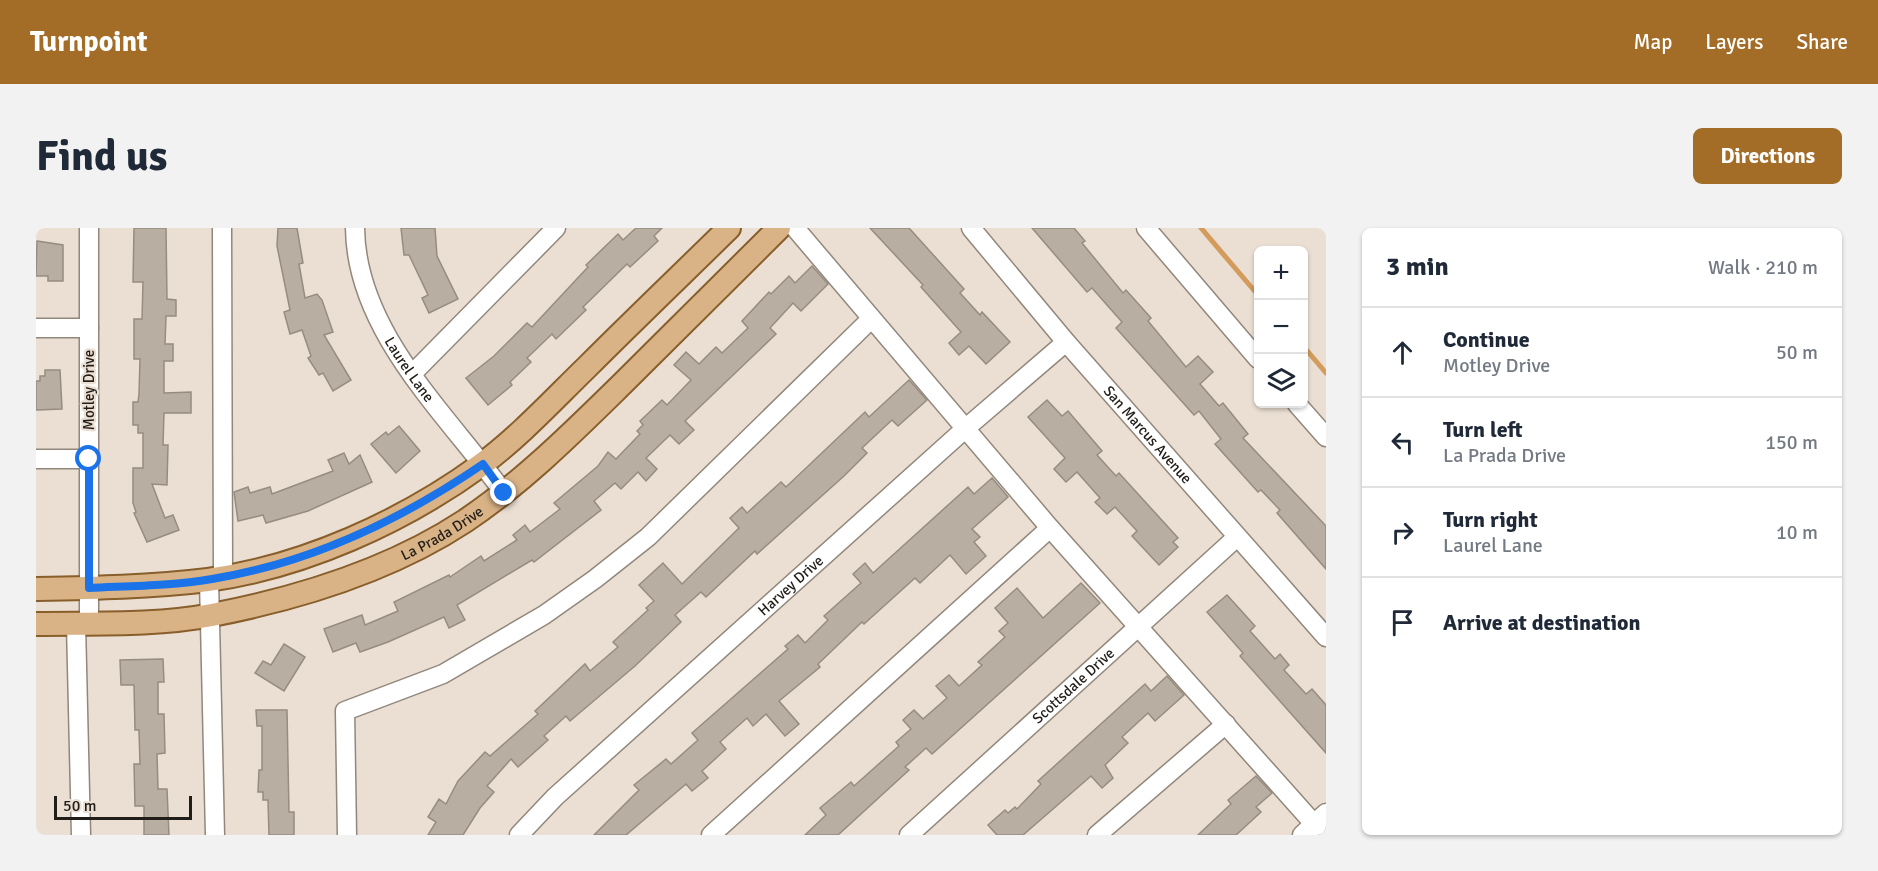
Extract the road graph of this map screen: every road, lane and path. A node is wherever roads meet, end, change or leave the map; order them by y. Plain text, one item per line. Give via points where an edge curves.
1 (89, 228) edge
2 (222, 228) edge
3 (355, 228) edge
4 (556, 228) edge
5 (729, 228) edge
6 (779, 228) edge
7 (795, 228) edge
8 (971, 228) edge
9 (1146, 228) edge
10 (871, 319) junction
11 (36, 328) edge
12 (89, 328) junction
13 (1066, 342) junction
14 (1254, 354) edge
15 (412, 374) junction
16 (1301, 408) edge
17 (966, 428) junction
18 (1326, 437) edge
19 (36, 459) edge
20 (89, 459) junction
21 (483, 464) junction
22 (504, 493) junction
23 (1050, 528) junction
24 (1237, 537) junction
25 (216, 578) junction
26 (89, 588) junction
27 (36, 589) edge
28 (210, 615) junction
29 (36, 624) edge
30 (83, 624) junction
31 (1139, 625) junction
32 (1326, 637) edge
33 (1226, 724) junction
34 (1317, 827) edge
35 (81, 835) edge
36 (215, 835) edge
37 (347, 835) edge
38 (519, 835) edge
39 (711, 835) edge
40 (909, 835) edge
41 (1097, 835) edge

1 - 12 street, Motley Drive
2 - 25 street
3 - 15 street, Laurel Lane via 358,261 372,310
4 - 15 street
5 - 21 main road
6 - 22 main road, La Prada Drive via 548,457
7 - 10 street
8 - 13 street, San Marcus Avenue
9 - 14 street
10 - 17 street
10 - 37 street via 648,537 595,579 534,621 443,674 345,711
11 - 12 street
12 - 20 street, Motley Drive
13 - 17 street, Harvey Drive
13 - 24 street, San Marcus Avenue
15 - 21 street, Laurel Lane
16 - 18 street
17 - 23 street
17 - 38 street, Harvey Drive via 555,797
19 - 20 street
20 - 26 street, Motley Drive
21 - 22 street, Laurel Lane
21 - 25 main road via 438,495 373,529 306,556
22 - 28 main road, La Prada Drive via 464,522 349,579 286,599
23 - 31 street
23 - 39 street
24 - 31 street, Scottsdale Drive
24 - 32 street, San Marcus Avenue
25 - 26 main road
25 - 28 street
26 - 27 main road
26 - 30 street, Motley Drive
28 - 30 main road, La Prada Drive
28 - 36 street
29 - 30 main road, La Prada Drive
30 - 35 street, Motley Drive
31 - 33 street
31 - 40 street, Scottsdale Drive
33 - 34 street
33 - 41 street

